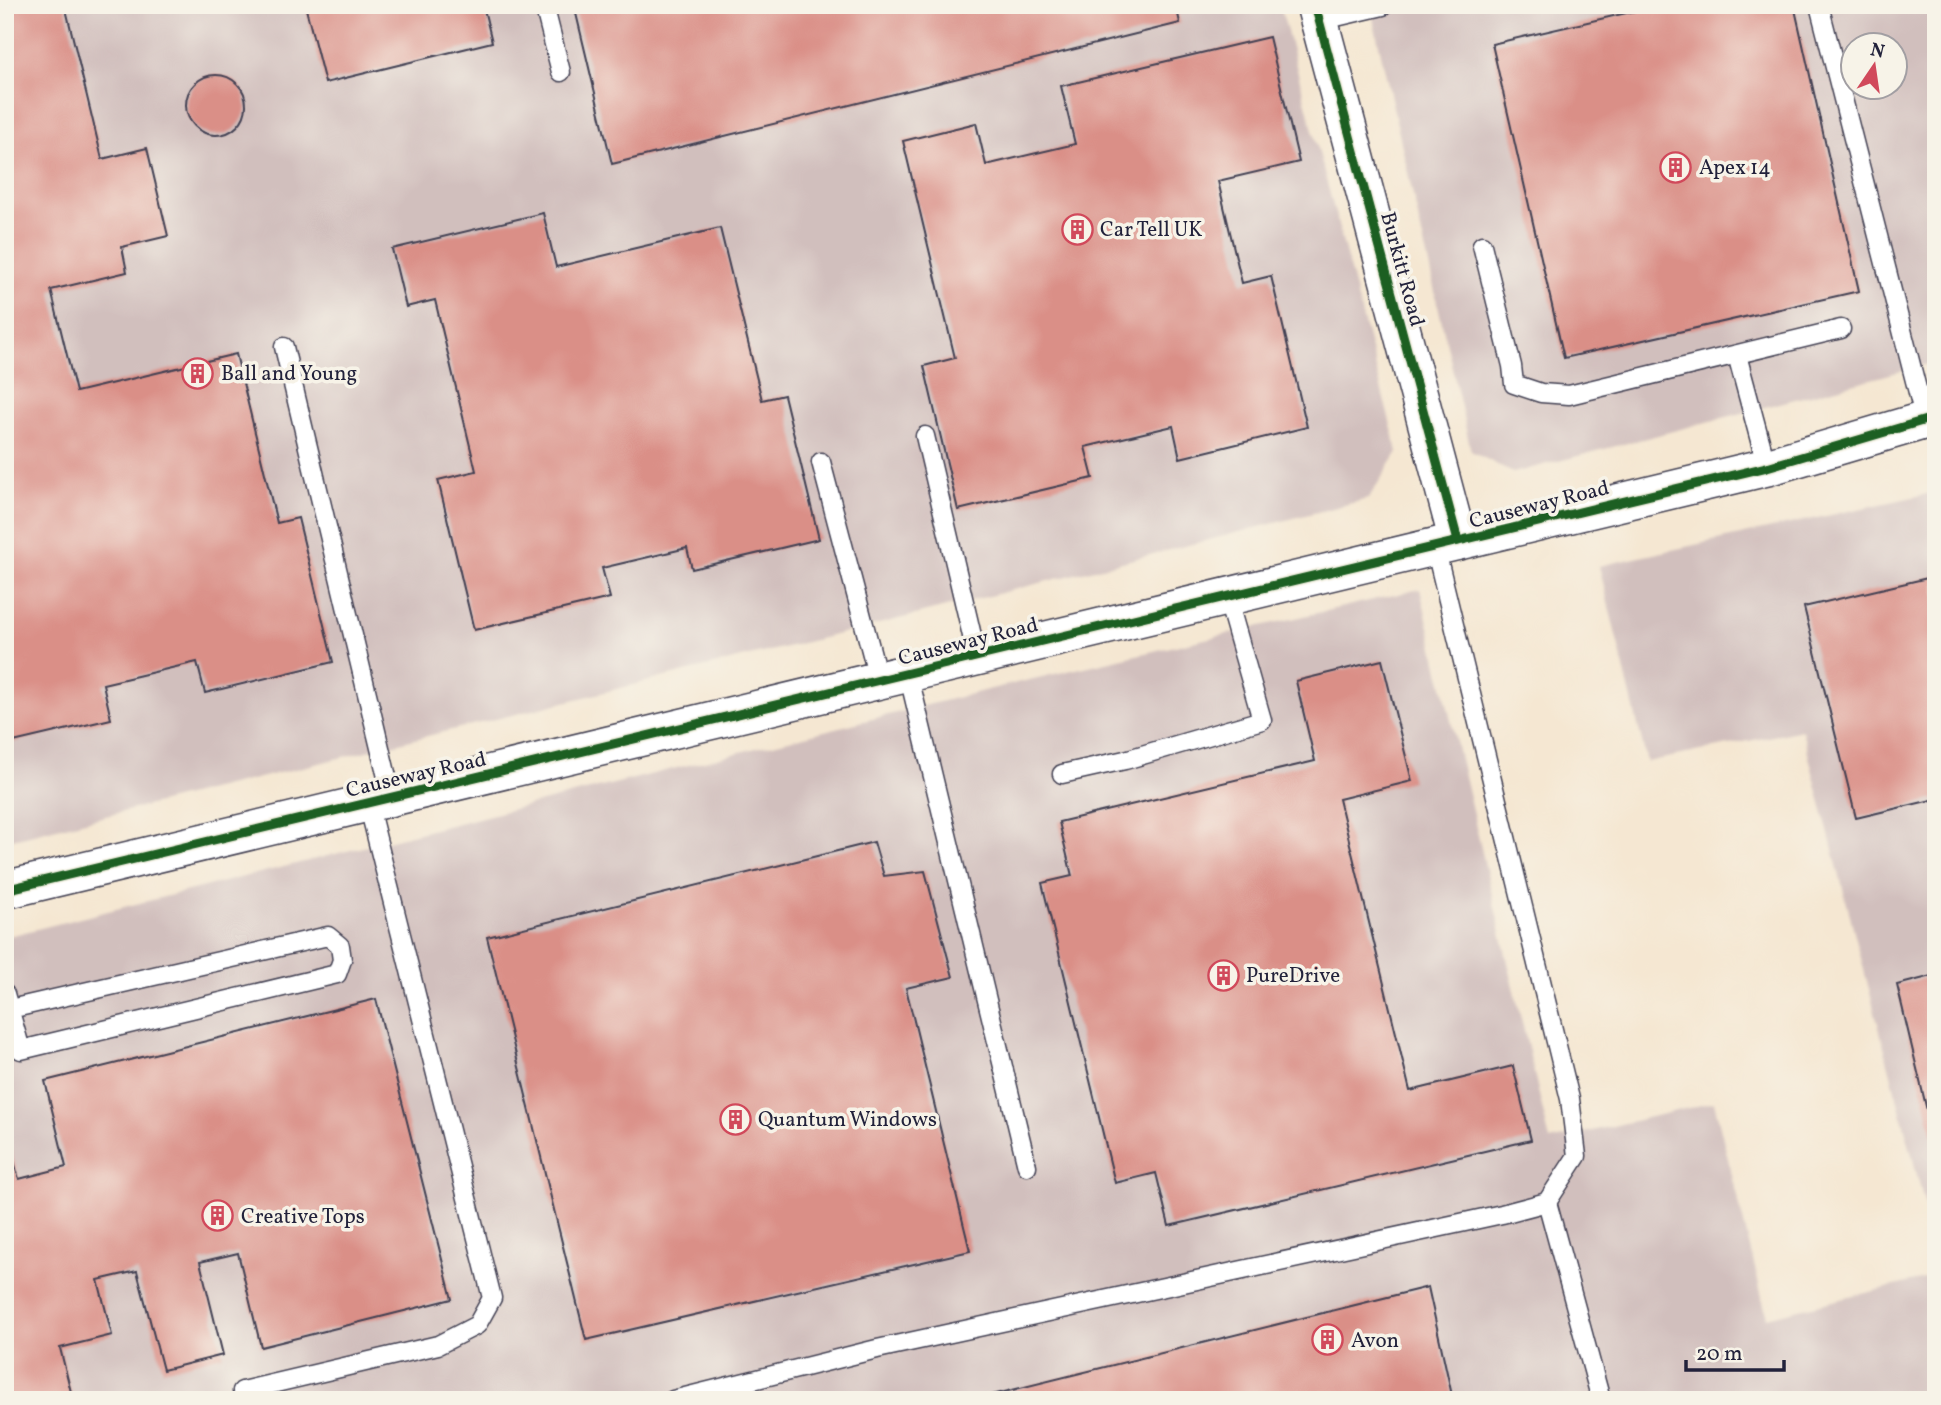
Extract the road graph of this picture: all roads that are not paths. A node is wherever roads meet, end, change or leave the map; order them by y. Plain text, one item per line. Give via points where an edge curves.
1 (544, 5) edge
2 (1819, 5) edge
3 (1384, 6) edge
4 (1317, 13) edge
5 (561, 72) dead end
6 (1482, 245) dead end
7 (1841, 329) dead end
8 (284, 347) dead end
9 (1737, 355) junction
10 (1931, 419) edge
11 (925, 436) dead end
12 (821, 462) dead end
13 (1768, 467) junction
14 (1447, 544) junction
15 (1227, 597) junction
16 (977, 657) junction
17 (893, 677) junction
18 (1062, 774) dead end
19 (380, 801) junction
20 (5, 890) edge
21 (8, 1001) edge
22 (1027, 1166) dead end
23 (1547, 1202) junction
24 (242, 1391) dead end
25 (673, 1400) edge
26 (1601, 1400) edge

1 - 5 lane
2 - 10 lane
3 - 4 lane
4 - 14 street, Burkitt Road
6 - 9 lane via 1514,384 1541,393 1569,395
7 - 9 lane
8 - 19 lane
9 - 13 lane
10 - 13 street, Causeway Road
11 - 16 lane
12 - 17 lane
13 - 14 street, Causeway Road
14 - 15 street, Causeway Road
14 - 23 lane via 1570,1099 1577,1156
15 - 16 street, Causeway Road
15 - 18 lane via 1262,720
16 - 17 street, Causeway Road
17 - 19 street, Causeway Road
17 - 22 lane
19 - 20 street, Causeway Road
19 - 24 lane via 492,1298 477,1325 438,1345
21 - 21 lane via 328,936 340,946 337,975 21,1050
23 - 25 lane via 877,1349
23 - 26 lane

